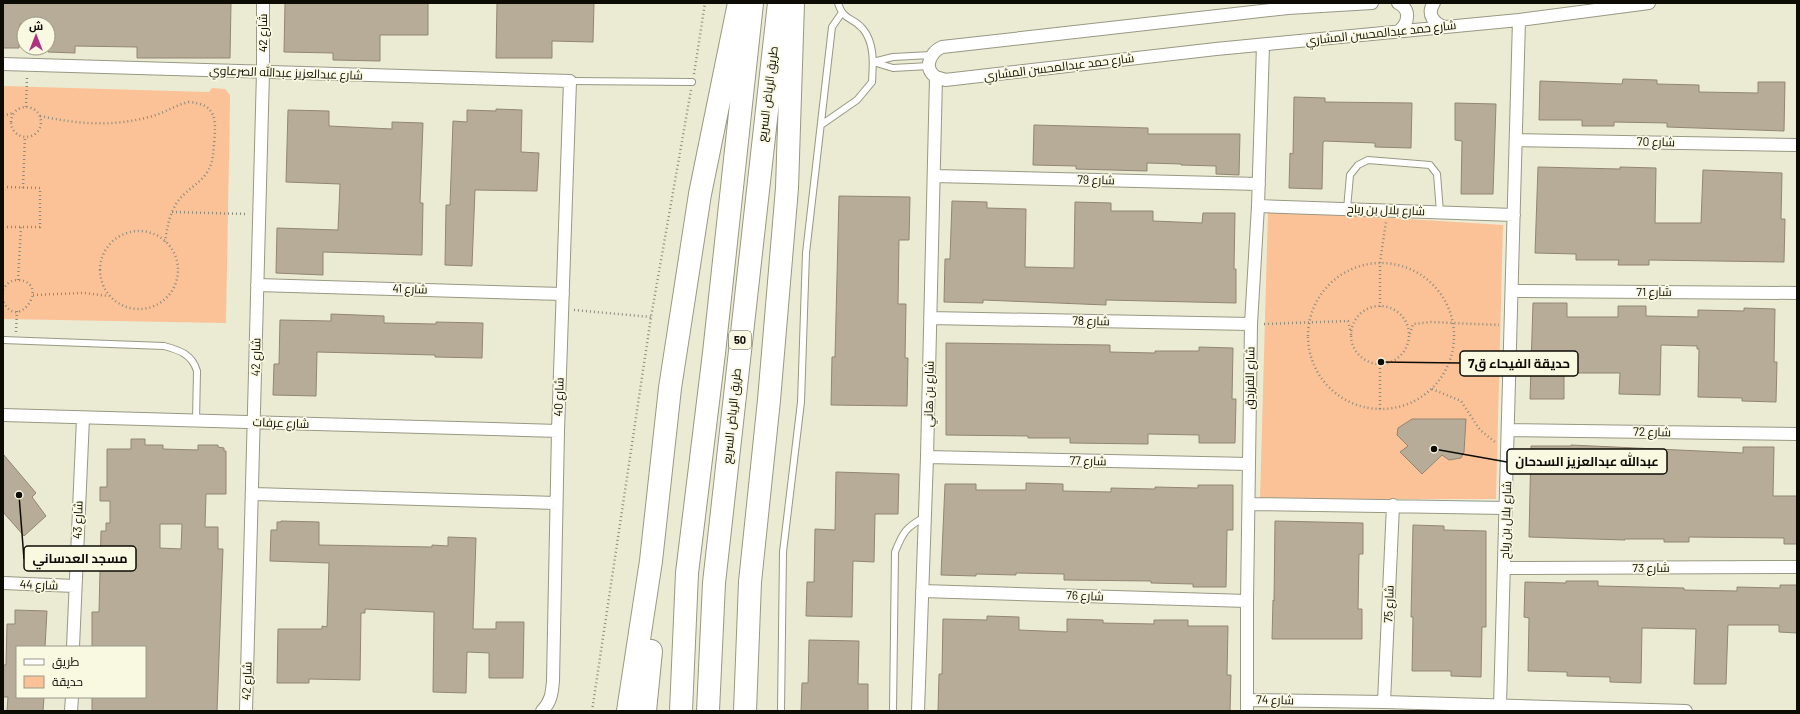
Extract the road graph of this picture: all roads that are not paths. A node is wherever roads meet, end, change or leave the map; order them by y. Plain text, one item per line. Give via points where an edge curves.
1 (263, 3) edge
2 (739, 3) edge
3 (752, 3) edge
4 (779, 3) edge
5 (793, 3) edge
6 (838, 3) edge
7 (1249, 3) edge
8 (1372, 3) edge
9 (1398, 3) edge
10 (1434, 3) edge
11 (1649, 3) edge
12 (1285, 5) edge
13 (1241, 13) junction
14 (841, 14) junction
15 (1519, 20) junction
16 (1445, 27) junction
17 (1399, 31) junction
18 (1263, 44) junction
19 (930, 60) junction
20 (873, 62) junction
21 (3, 64) edge
22 (263, 72) junction
23 (936, 77) junction
24 (570, 81) junction
25 (692, 82) road end
26 (821, 125) junction
27 (1516, 140) junction
28 (1797, 145) edge
29 (934, 176) junction
30 (1259, 184) junction
31 (1258, 206) junction
32 (1347, 209) junction
33 (1440, 212) junction
34 (1514, 215) junction
35 (257, 285) junction
36 (1512, 291) junction
37 (1797, 293) edge
38 (562, 294) junction
39 (930, 318) junction
40 (1251, 324) junction
41 (3, 340) edge
42 (3, 415) edge
43 (83, 418) junction
44 (196, 421) junction
45 (254, 422) junction
46 (1508, 430) junction
47 (558, 431) junction
48 (1797, 434) edge
49 (927, 457) junction
50 (1249, 464) junction
51 (252, 494) junction
52 (556, 503) junction
53 (1249, 504) junction
54 (1393, 505) junction
55 (1506, 508) junction
56 (925, 516) junction
57 (651, 561) junction
58 (1797, 567) edge
59 (1504, 568) junction
60 (3, 583) edge
61 (75, 586) junction
62 (922, 591) junction
63 (1247, 601) junction
64 (73, 646) edge
65 (72, 698) edge
66 (1384, 702) junction
67 (747, 705) edge
68 (1248, 705) edge
69 (1500, 706) junction
70 (71, 711) edge
71 (246, 711) edge
72 (542, 711) edge
73 (628, 711) edge
74 (646, 711) edge
75 (681, 711) edge
76 (708, 711) edge
77 (781, 711) edge
78 (893, 711) edge
79 (918, 711) edge
80 (1686, 711) edge

1 - 22 street, شارع 42
2 - 57 highway via 700,194 670,388
3 - 75 highway, طريق الرياض السريع / 50 via 687,573
4 - 76 highway, طريق الرياض السريع / 50 via 714,583
5 - 67 highway via 787,188 750,582
6 - 14 lane
7 - 13 street
8 - 12 street
9 - 17 street via 1408,14 1408,21
10 - 16 street via 1431,14 1433,20
11 - 15 street, شارع حمد عبدالمحسن المشاري
12 - 13 street
13 - 19 street via 942,47 936,50
14 - 20 lane via 862,28 872,47
14 - 26 lane via 832,27
15 - 16 street, شارع حمد عبدالمحسن المشاري
15 - 27 street, شارع بلال بن رباح
16 - 17 street, شارع حمد عبدالمحسن المشاري
17 - 18 street, شارع حمد عبدالمحسن المشاري
18 - 23 street, شارع حمد عبدالمحسن المشاري via 945,80
18 - 30 street, شارع الفرزدق
19 - 20 lane via 893,57
19 - 20 lane via 893,68
19 - 23 street via 931,72
20 - 26 lane via 872,82 857,100
21 - 22 street, شارع عبدالعزيز عبدالله الصرعاوي
22 - 24 street, شارع عبدالعزيز عبدالله الصرعاوي
22 - 35 street, شارع 42
23 - 29 street, شارع بن هاني
24 - 25 lane
24 - 38 street, شارع 40
26 - 77 lane via 806,253 801,402 783,552
27 - 28 street, شارع 70
27 - 34 street, شارع بلال بن رباح
29 - 30 street, شارع 79
29 - 39 street, شارع بن هاني
30 - 31 street, شارع الفرزدق
31 - 32 street, شارع بلال بن رباح
31 - 40 street, شارع الفرزدق
32 - 33 street, شارع بلال بن رباح
32 - 33 lane via 1350,175 1358,165 1368,160 1430,165 1437,174
33 - 34 street, شارع بلال بن رباح
34 - 36 street, شارع بلال بن رباح
35 - 38 street, شارع 41
35 - 45 street, شارع 42
36 - 37 street, شارع 71
36 - 46 street, شارع بلال بن رباح
38 - 47 street, شارع 40
39 - 40 street, شارع 78
39 - 49 street, شارع بن هاني
40 - 50 street, شارع الفرزدق
41 - 44 lane via 164,346 180,350 195,363 197,371
42 - 43 street, شارع عرفات
43 - 44 street, شارع عرفات
43 - 61 street, شارع 43
44 - 45 street, شارع عرفات
45 - 47 street, شارع عرفات
45 - 51 street, شارع 42
46 - 48 street, شارع 72
46 - 55 street, شارع بلال بن رباح
47 - 52 street, شارع 40
49 - 50 street, شارع 77
49 - 56 street, شارع بن هاني
50 - 53 street, شارع الفرزدق
51 - 52 street
51 - 71 street, شارع 42
52 - 72 street, شارع 40 via 552,694
53 - 54 street
53 - 63 street, شارع الفرزدق
54 - 55 street
54 - 66 street, شارع 75
55 - 59 street, شارع بلال بن رباح
56 - 62 street, شارع بن هاني
56 - 78 lane via 910,525 901,537 895,552
57 - 73 highway
57 - 74 highway via 651,644
58 - 59 street, شارع 73
59 - 69 street, شارع بلال بن رباح
60 - 61 street, شارع 44
61 - 64 street, شارع 43
62 - 63 street, شارع 76
62 - 79 street, شارع بن هاني
63 - 68 street, شارع الفرزدق
65 - 70 street
66 - 68 street, شارع 74
66 - 69 street, شارع 74
69 - 80 street, شارع 74

